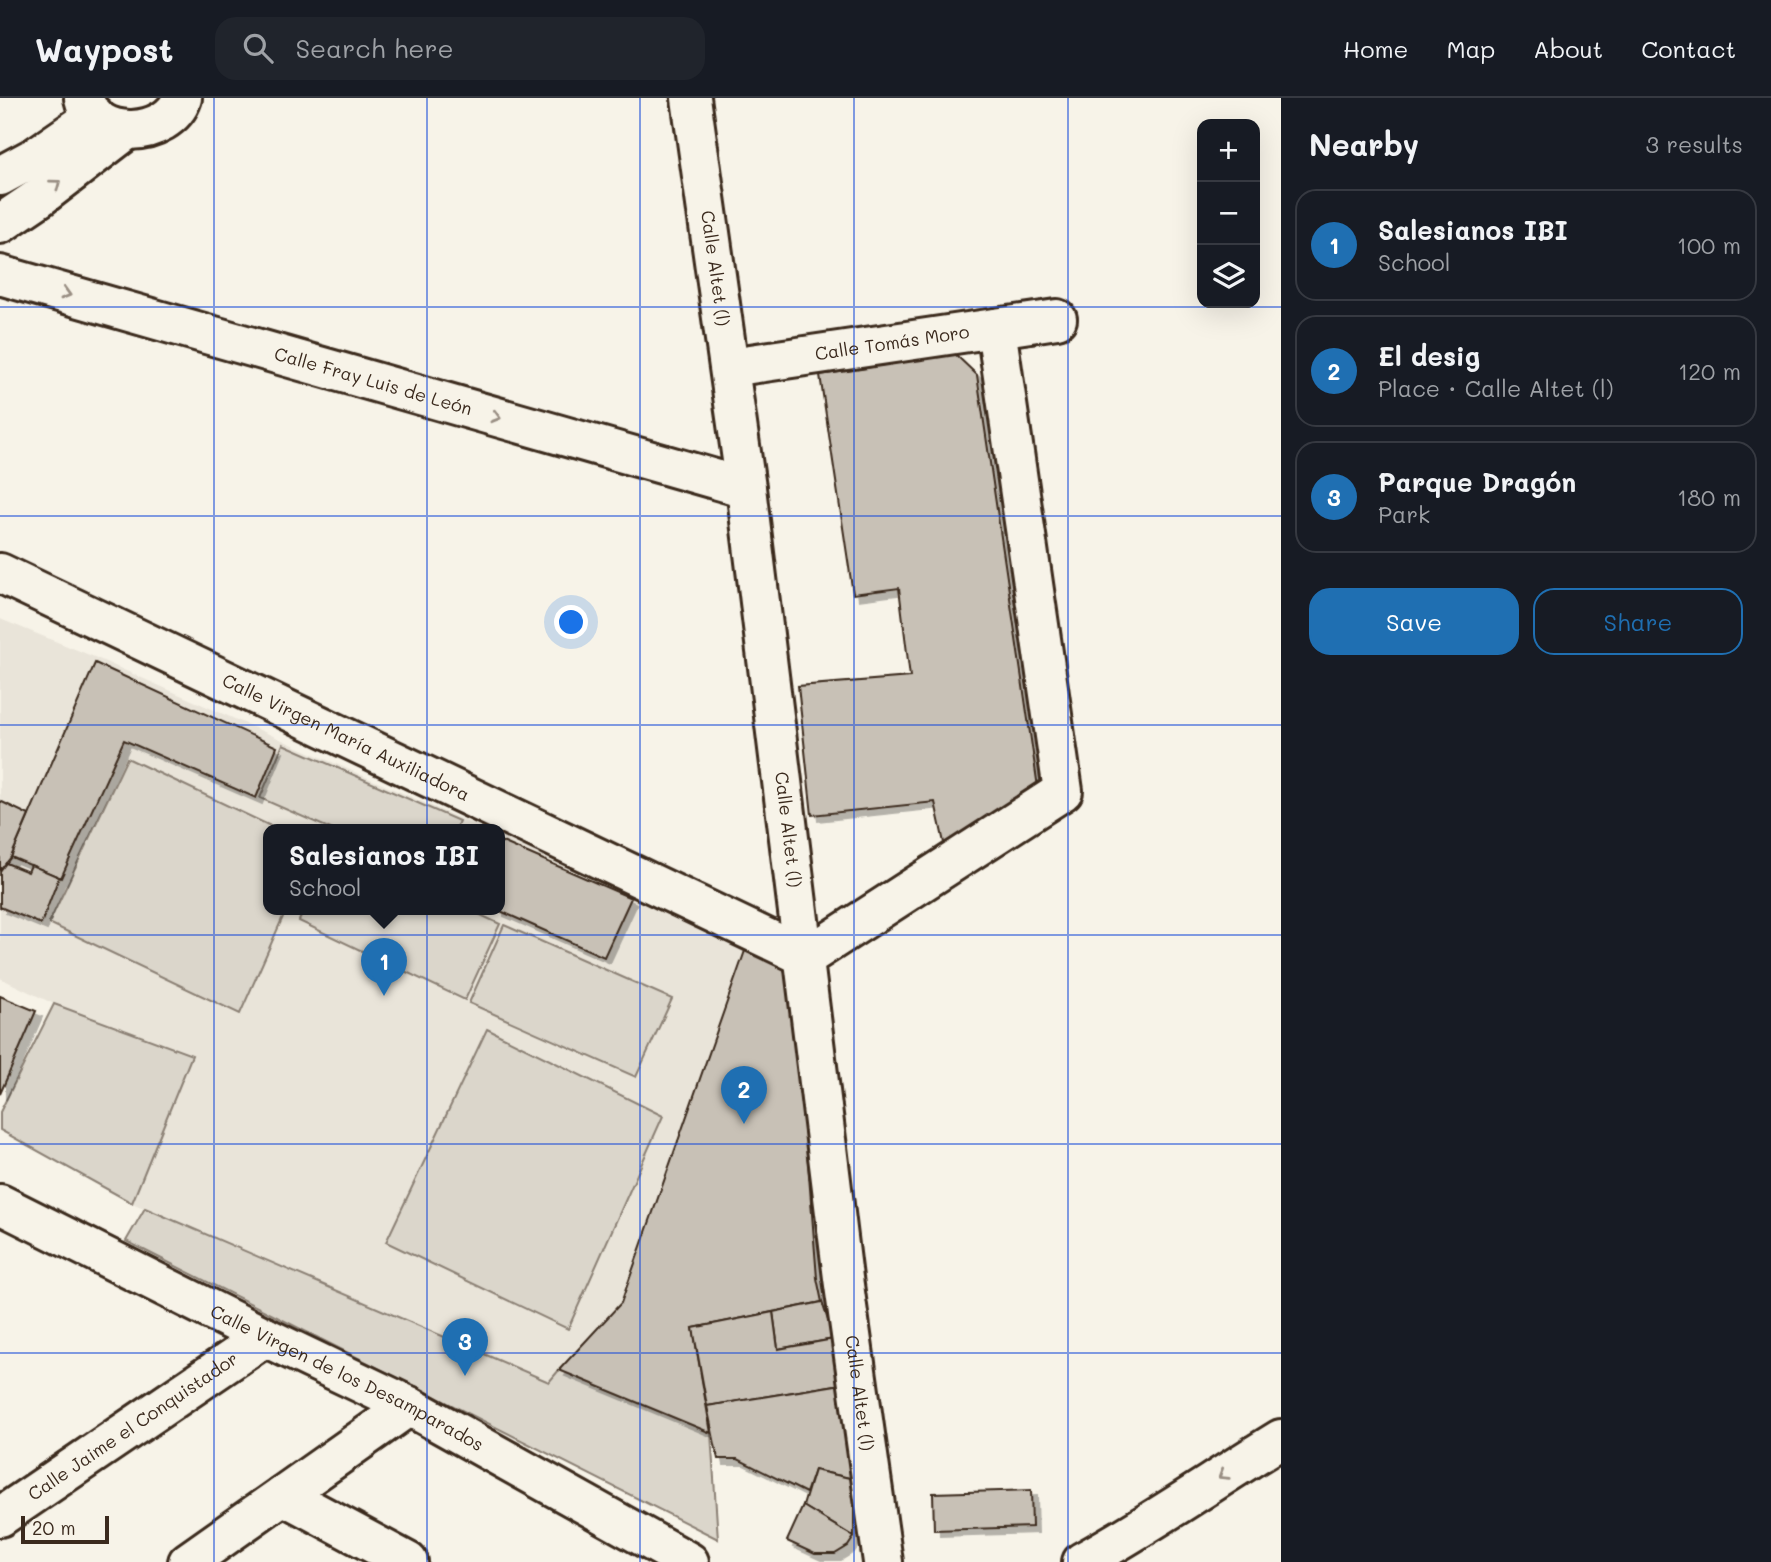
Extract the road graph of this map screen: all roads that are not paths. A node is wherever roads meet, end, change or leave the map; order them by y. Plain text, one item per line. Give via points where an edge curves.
1 (691, 98) edge
2 (184, 102) edge
3 (95, 108) edge
4 (0, 176) edge
5 (0, 223) edge
6 (0, 275) edge
7 (1057, 319) dead end
8 (996, 328) junction
9 (730, 368) junction
10 (746, 488) junction
11 (0, 573) edge
12 (806, 957) junction
13 (0, 1204) edge
14 (265, 1337) junction
15 (409, 1406) junction
16 (1281, 1439) edge
17 (283, 1495) junction
18 (0, 1517) edge
19 (188, 1562) edge
20 (408, 1562) edge
21 (689, 1562) edge
22 (883, 1562) edge
23 (1082, 1562) edge

1 - 9 street, Calle Altet (l)
2 - 3 street via 153,125
3 - 4 street via 37,156
5 -> 3 street via 40,197
6 -> 10 street, Calle Fray Luis de León
7 - 8 street, Calle Tomás Moro
8 - 9 street, Calle Tomás Moro
8 - 12 street via 1063,791
9 - 10 street, Calle Altet (l)
10 - 12 street, Calle Altet (l)
11 - 12 street, Calle Virgen María Auxiliadora
12 - 22 street, Calle Altet (l)
13 - 14 street, Calle Virgen de los Desamparados
14 - 15 street, Calle Virgen de los Desamparados
14 - 18 street, Calle Jaime el Conquistador
15 - 17 street
15 - 21 street, Calle Virgen de los Desamparados
16 -> 23 street
17 - 19 street
17 - 20 street

